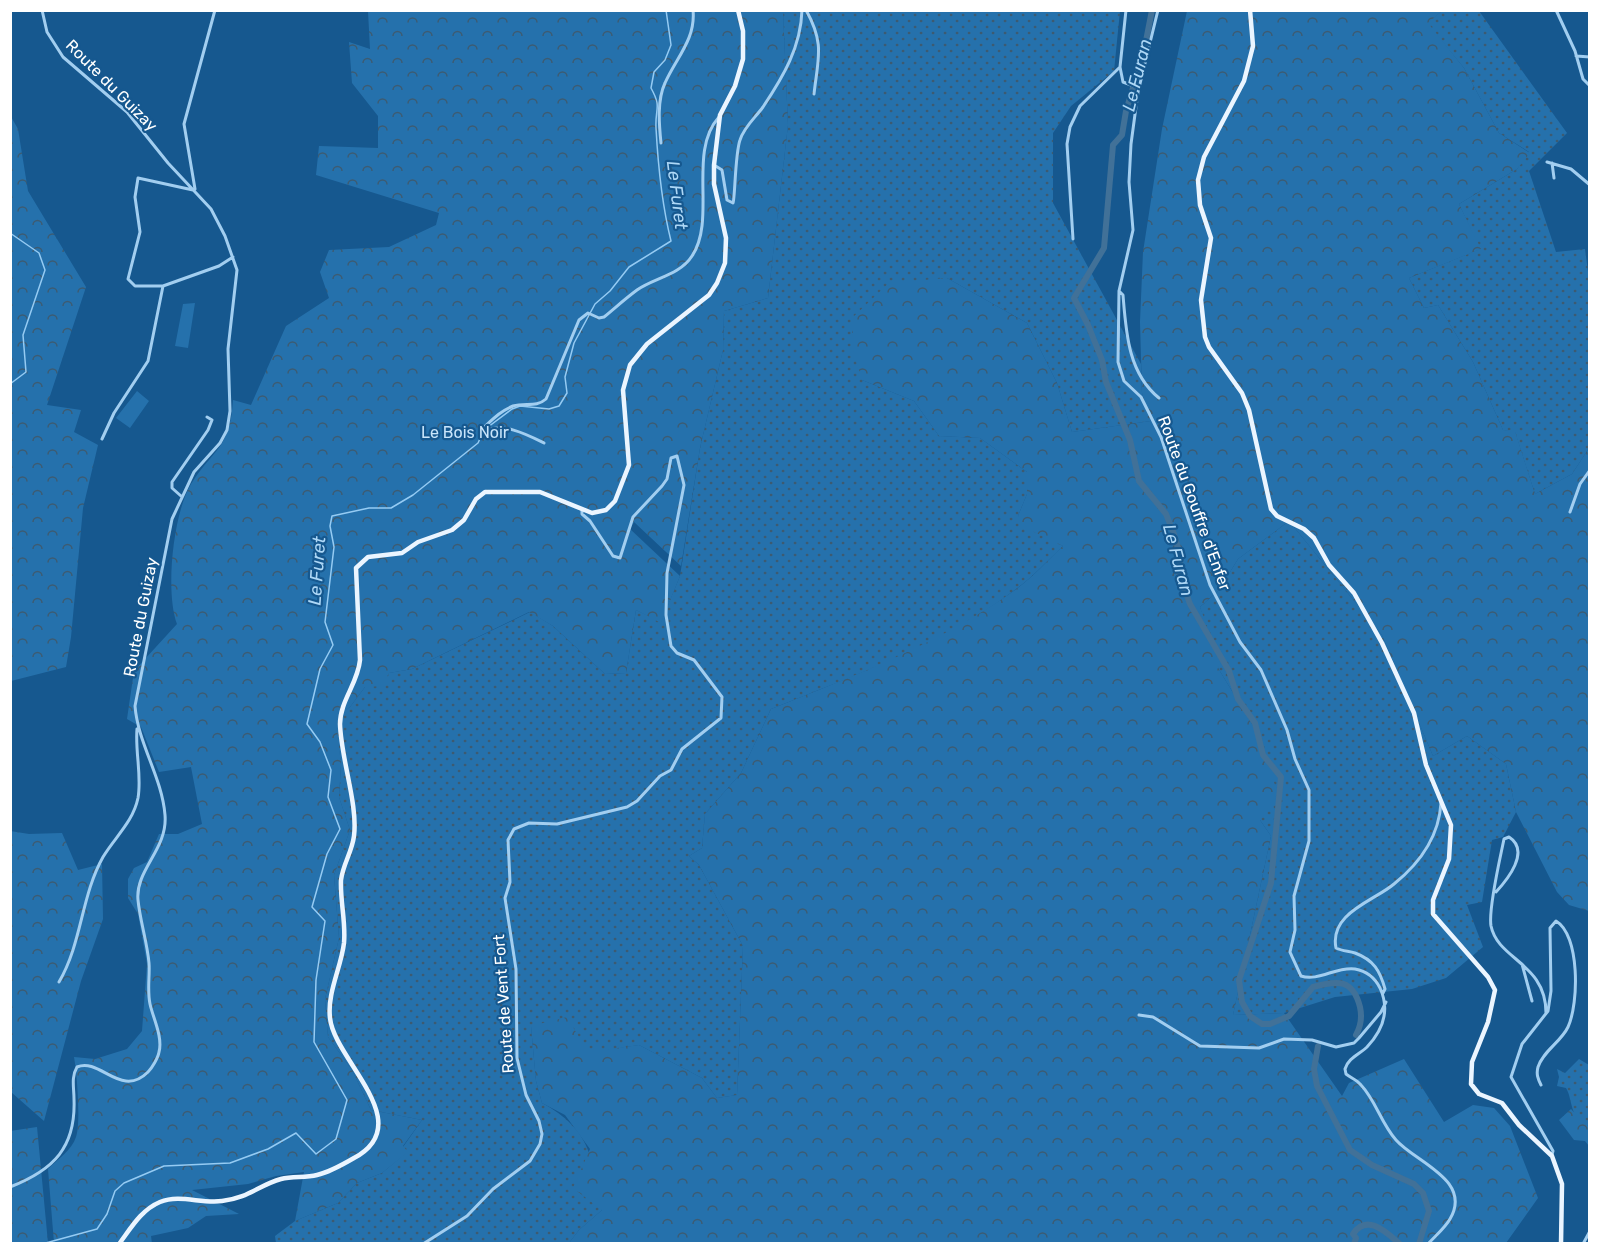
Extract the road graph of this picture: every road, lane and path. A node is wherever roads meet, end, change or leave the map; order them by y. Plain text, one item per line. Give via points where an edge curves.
1 (42, 10) edge
2 (215, 10) edge
3 (693, 10) edge
4 (738, 10) edge
5 (804, 10) edge
6 (1126, 10) edge
7 (1158, 10) edge
8 (1250, 10) edge
9 (1556, 10) edge
10 (1576, 56) junction
11 (1590, 57) edge
12 (1120, 67) junction
13 (1590, 86) edge
14 (1138, 88) junction
15 (814, 94) dead end
16 (720, 115) junction
17 (661, 143) dead end
18 (1547, 162) dead end
19 (1552, 164) junction
20 (714, 165) junction
21 (1554, 178) dead end
22 (1590, 185) edge
23 (195, 190) junction
24 (1072, 239) dead end
25 (233, 257) junction
26 (163, 286) junction
27 (1119, 291) junction
28 (1159, 398) dead end
29 (207, 417) dead end
30 (102, 439) dead end
31 (544, 443) dead end
32 (1590, 470) edge
33 (181, 496) junction
34 (582, 510) junction
35 (1570, 512) dead end
36 (137, 727) junction
37 (1442, 800) junction
38 (1496, 892) junction
39 (1522, 963) junction
40 (59, 982) dead end
41 (1383, 993) junction
42 (1386, 1000) junction
43 (1532, 1000) dead end
44 (1139, 1015) dead end
45 (1546, 1015) junction
46 (1541, 1085) dead end
47 (1552, 1156) junction
48 (10, 1187) edge
49 (1590, 1231) edge
50 (119, 1244) edge
51 (423, 1244) edge
52 (1428, 1244) edge
53 (1561, 1244) edge
54 (1583, 1244) edge

1 - 23 street, Route du Guizay via 47,32 63,57 115,100
2 - 23 street via 184,124
3 - 17 street via 691,35 662,90
4 - 16 main road via 743,37 741,67
5 - 15 street via 820,45
5 - 20 street via 801,34 790,64 740,138 732,203 727,200 722,170
6 - 12 street
7 - 14 street
8 - 37 main road via 1253,46 1244,81 1204,157 1198,180 1200,205 1211,238 1201,291 1205,337 1249,410 1271,509 1314,538 1329,565 1363,605 1414,713 1426,765
9 - 10 street
10 - 11 street
10 - 13 street via 1583,79
12 - 14 street via 1123,82
12 - 24 street via 1083,102 1070,127 1067,144
14 - 27 street via 1130,162 1133,230
16 - 20 main road
16 - 31 street via 704,157 700,231 693,255 676,271 638,289 604,316 589,314 579,320 546,399 537,405 511,407 497,415 483,431 501,428
18 - 19 street
19 - 21 street
19 - 22 street via 1571,169
20 - 34 main road via 714,184 726,238 723,271 704,300 647,344 630,365 623,390 627,470 613,505 602,512
23 - 25 street, Route du Guizay via 217,218
23 - 26 street via 138,178 135,197 140,232 128,279 135,286
25 - 26 street
25 - 33 street, Route du Guizay via 237,277 228,349 227,430 194,472
26 - 30 street via 148,361
27 - 28 street via 1123,295 1124,321 1134,364
27 - 41 street, Route du Gouffre d'Enfer via 1119,372 1142,397 1157,427 1210,585 1266,681 1309,790 1309,841 1294,896 1291,957 1301,976 1309,978 1341,969 1363,971
29 - 33 street via 212,420 208,430 172,482 172,488
32 - 35 street via 1580,484
33 - 36 street, Route du Guizay via 167,535 137,693
34 - 50 main road via 534,491 485,492 478,495 467,516 452,530 418,542 402,553 368,557 356,568 360,660 340,719 355,834 342,875 344,943 329,1014 336,1038 361,1075 377,1114 375,1141 364,1153 326,1172 280,1180 247,1197 214,1202 161,1202 138,1218
34 - 51 street, Route de Vent Fort via 613,556 620,558 633,517 662,486 671,458 677,456 684,485 668,573 666,615 671,646 694,660 722,697 721,718 682,749 671,770 627,807 557,824 529,823 513,829 507,850 510,882 505,898 516,969 517,1058 526,1095 539,1121 540,1144 530,1161 466,1216
36 - 40 street via 137,799 128,824 110,845 88,887 70,960
36 - 48 street, Route du Guizay via 156,776 166,819 156,856 142,876 138,899 148,957 149,996 160,1051 149,1072 132,1081 118,1080 87,1065 77,1067 73,1074 75,1123 65,1148 50,1165
37 - 41 street via 1427,850 1393,886 1356,909 1337,929 1336,948 1375,964 1382,973
37 - 47 main road via 1451,825 1451,849 1432,914 1495,990 1488,1022 1472,1062 1471,1083 1479,1094 1502,1103
38 - 38 street via 1504,839 1509,837 1516,846 1515,865
38 - 39 street via 1490,912 1497,942
39 - 43 street
39 - 45 street via 1545,992
41 - 42 street, Route du Gouffre d'Enfer
42 - 44 street via 1381,1012 1354,1043 1336,1047 1284,1039 1259,1048 1200,1046 1153,1017
42 - 52 street via 1387,1008 1377,1034 1345,1069 1399,1144 1451,1186 1454,1211
45 - 46 street via 1551,992 1550,928 1556,921 1564,930 1575,959 1573,1012 1562,1038 1538,1067
45 - 47 street via 1522,1044 1511,1077 1538,1122
47 - 53 main road via 1562,1184
49 - 54 street

